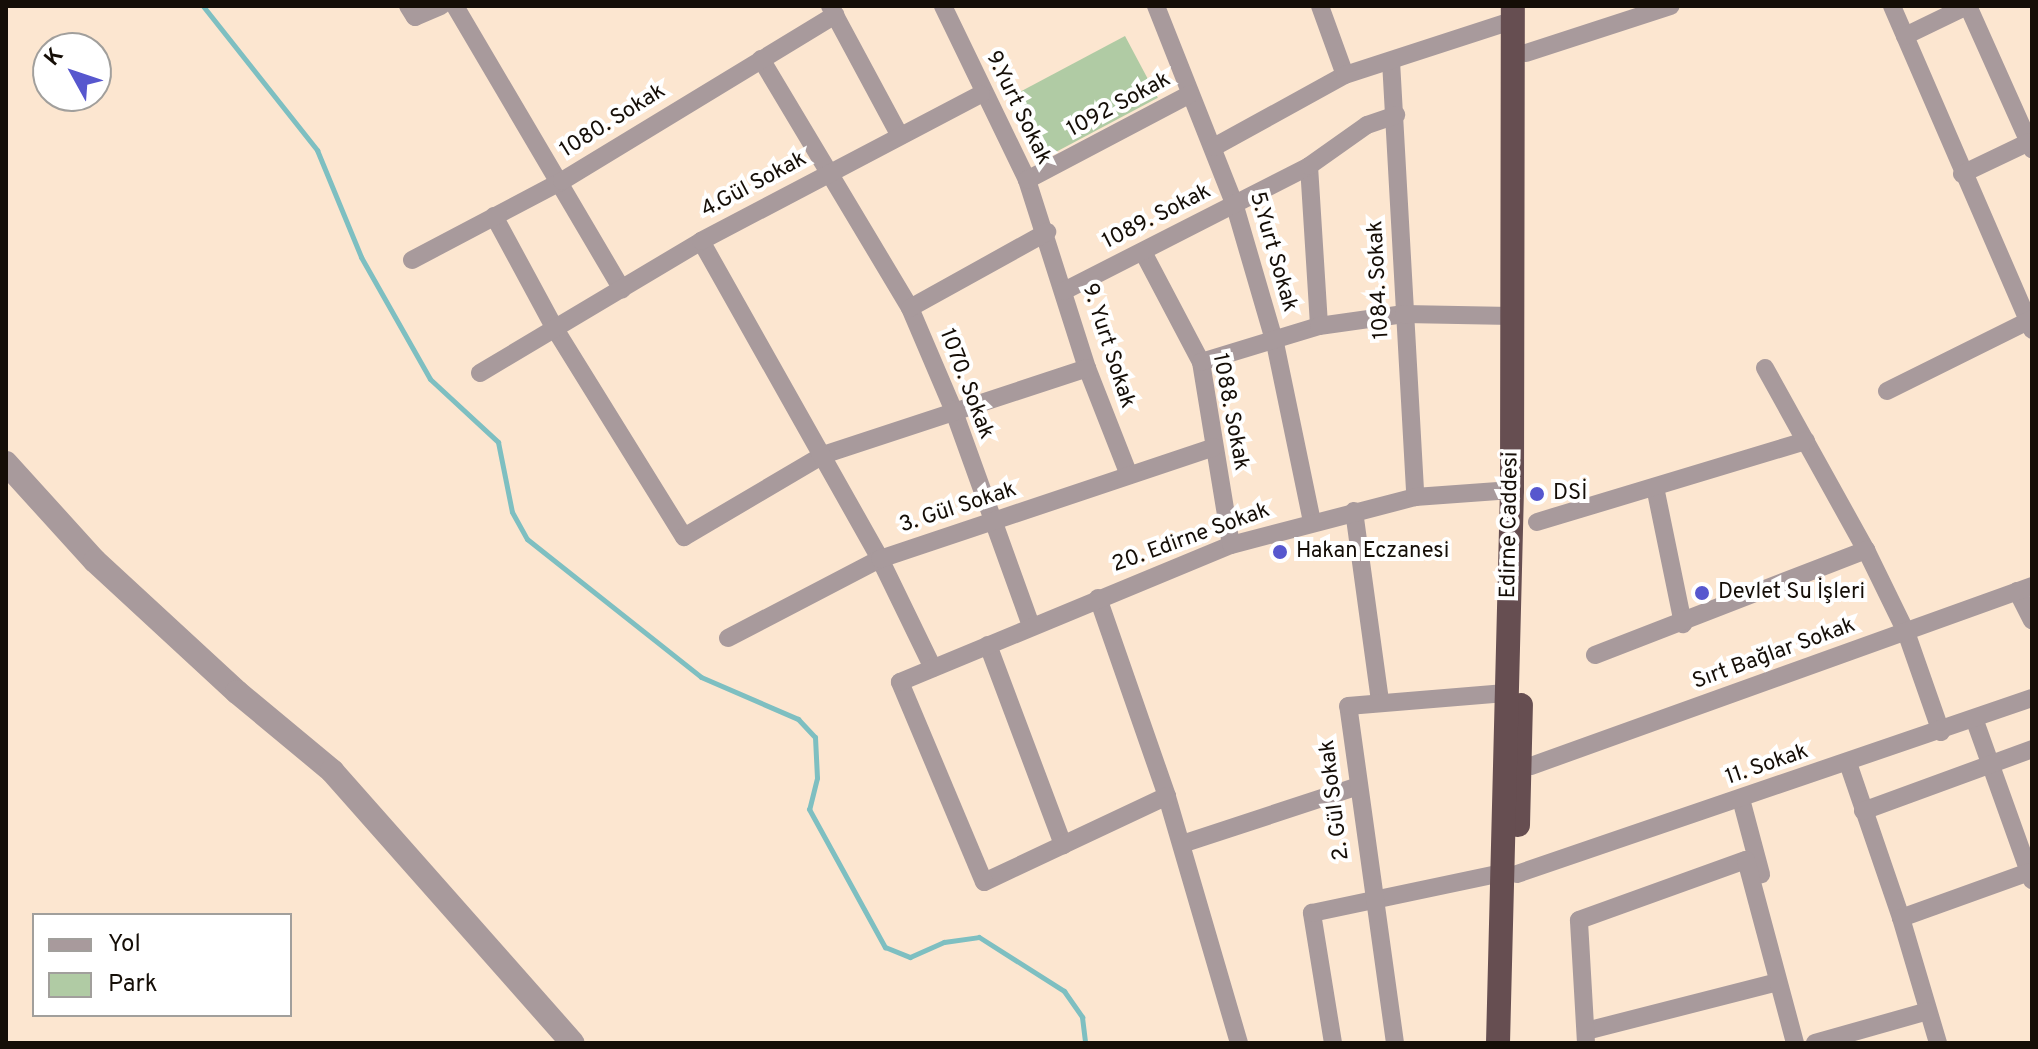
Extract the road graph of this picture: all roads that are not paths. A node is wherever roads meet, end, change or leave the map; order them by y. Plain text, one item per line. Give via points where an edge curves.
1 (441, 6) edge
2 (455, 6) edge
3 (943, 6) edge
4 (1156, 6) edge
5 (1320, 6) edge
6 (1671, 6) edge
7 (1892, 6) edge
8 (1968, 6) edge
9 (832, 10) edge
10 (411, 11) edge
11 (1517, 11) edge
12 (1905, 36) junction
13 (1526, 53) junction
14 (761, 59) junction
15 (1391, 61) junction
16 (1345, 75) junction
17 (981, 94) junction
18 (1190, 94) junction
19 (1396, 115) junction
20 (899, 134) junction
21 (2030, 146) edge
22 (1214, 147) junction
23 (1309, 166) junction
24 (827, 172) junction
25 (1962, 174) junction
26 (1027, 180) junction
27 (562, 181) junction
28 (1234, 203) junction
29 (494, 216) junction
30 (1047, 232) junction
31 (701, 241) junction
32 (1143, 252) junction
33 (412, 260) dead end
34 (622, 289) junction
35 (1064, 291) junction
36 (910, 308) junction
37 (1404, 314) junction
38 (1512, 316) junction
39 (2030, 324) edge
40 (1319, 326) junction
41 (555, 329) junction
42 (1275, 343) junction
43 (1201, 362) junction
44 (1087, 368) junction
45 (1765, 368) dead end
46 (480, 373) dead end
47 (1887, 391) dead end
48 (953, 409) junction
49 (1806, 441) junction
50 (1214, 447) junction
51 (823, 455) junction
52 (6, 463) edge
53 (1129, 475) junction
54 (1655, 487) junction
55 (1512, 490) junction
56 (1415, 497) junction
57 (1354, 511) junction
58 (1312, 521) junction
59 (1537, 522) dead end
60 (992, 523) junction
61 (1231, 545) junction
62 (1866, 550) junction
63 (880, 559) junction
64 (2025, 589) edge
65 (1098, 598) junction
66 (2032, 620) edge
67 (1683, 624) junction
68 (1031, 626) junction
69 (1906, 632) junction
70 (728, 638) dead end
71 (988, 645) junction
72 (1595, 655) dead end
73 (933, 668) junction
74 (1505, 693) junction
75 (2032, 698) edge
76 (1380, 700) junction
77 (1975, 721) junction
78 (1941, 732) junction
79 (2032, 749) edge
80 (1848, 763) junction
81 (1990, 763) junction
82 (1531, 766) dead end
83 (1358, 786) junction
84 (1167, 796) junction
85 (1741, 799) junction
86 (1863, 811) junction
87 (1182, 844) junction
88 (1063, 845) junction
89 (2029, 867) edge
90 (1509, 874) junction
91 (1371, 901) junction
92 (1901, 918) junction
93 (1778, 982) junction
94 (1928, 1011) junction
95 (1586, 1037) edge
96 (573, 1043) edge
97 (1239, 1043) edge
98 (1333, 1043) edge
99 (1395, 1043) edge
100 (1498, 1043) edge
101 (1514, 1043) edge
102 (1795, 1043) edge
103 (1808, 1043) edge
104 (1815, 1043) edge
105 (1938, 1043) edge

1 - 10 street
2 - 27 street
3 - 17 street, 9.Yurt Sokak
4 - 18 street, 5.Yurt Sokak
5 - 16 street
6 - 13 street
7 - 12 street
8 - 12 street
8 - 21 street
9 - 14 street, 1080. Sokak
9 - 20 street
11 - 13 highway, Edirne Caddesi
11 - 15 street
11 - 38 highway, Edirne Caddesi
12 - 25 street
13 - 90 highway, Edirne Caddesi via 1526,554
14 - 24 street, 1070. Sokak
14 - 27 street, 1080. Sokak
15 - 16 street
15 - 19 street, 1084. Sokak
16 - 22 street
17 - 20 street, 4.Gül Sokak
17 - 26 street, 9.Yurt Sokak
18 - 22 street, 5.Yurt Sokak
18 - 26 street, 1092 Sokak
19 - 23 street, 1089. Sokak via 1367,125
19 - 37 street, 1084. Sokak
20 - 24 street, 4.Gül Sokak
21 - 25 street
22 - 28 street, 5.Yurt Sokak
23 - 28 street, 1089. Sokak
23 - 40 street
24 - 31 street, 4.Gül Sokak
24 - 36 street, 1070. Sokak
25 - 39 street
26 - 30 street, 9.Yurt Sokak
27 - 29 street, 1080. Sokak
27 - 34 street
28 - 32 street, 1089. Sokak
28 - 42 street, 5.Yurt Sokak
29 - 33 street, 1080. Sokak
29 - 41 street
30 - 35 street, 9. Yurt Sokak
30 - 36 street
31 - 34 street, 4.Gül Sokak
31 - 51 street
32 - 35 street, 1089. Sokak
32 - 43 street, 1088. Sokak
34 - 41 street, 4.Gül Sokak
35 - 44 street, 9. Yurt Sokak
36 - 48 street, 1070. Sokak
37 - 38 street
37 - 40 street
37 - 56 street, 1084. Sokak
38 - 55 highway, Edirne Caddesi
39 - 47 street
40 - 42 street
41 - 46 street, 4.Gül Sokak
41 - 51 street via 684,537
42 - 43 street
42 - 58 street, 5.Yurt Sokak
43 - 50 street, 1088. Sokak
44 - 48 street
44 - 53 street, 9. Yurt Sokak
45 - 49 street
48 - 51 street
48 - 60 street, 1070. Sokak
49 - 54 street
49 - 62 street
50 - 53 street, 3. Gül Sokak
50 - 61 street, 1088. Sokak
51 - 63 street
52 - 96 street via 95,561 332,771
53 - 60 street, 3. Gül Sokak
54 - 59 street
54 - 67 street
55 - 56 street, 20. Edirne Sokak
55 - 74 highway, Edirne Caddesi
56 - 57 street, 20. Edirne Sokak
57 - 58 street, 20. Edirne Sokak
57 - 76 street
58 - 61 street, 20. Edirne Sokak
60 - 63 street, 3. Gül Sokak
60 - 68 street, 1070. Sokak
61 - 65 street, 20. Edirne Sokak
62 - 67 street
62 - 69 street
63 - 70 street, 3. Gül Sokak
63 - 73 street
64 - 66 street
64 - 69 street, Sırt Bağlar Sokak
65 - 68 street, 20. Edirne Sokak
65 - 84 street
67 - 72 street
68 - 71 street, 20. Edirne Sokak
69 - 78 street
69 - 82 street, Sırt Bağlar Sokak
71 - 73 street, 20. Edirne Sokak
71 - 88 street
73 - 88 street, 20. Edirne Sokak via 900,682 984,882
74 - 76 street, 2. Gül Sokak
74 - 90 highway, Edirne Caddesi
75 - 77 street, 11. Sokak
76 - 83 street, 2. Gül Sokak via 1348,706
77 - 78 street, 11. Sokak
77 - 81 street
78 - 80 street, 11. Sokak
79 - 81 street
80 - 85 street, 11. Sokak
80 - 86 street
81 - 86 street
81 - 89 street
83 - 87 street
83 - 91 street, 2. Gül Sokak
84 - 87 street
84 - 88 street
85 - 90 street, 11. Sokak
85 - 103 street
86 - 92 street
87 - 97 street
89 - 92 street
90 - 91 street, 11. Sokak
90 - 100 highway, Edirne Caddesi
90 - 101 highway, Edirne Caddesi
91 - 98 street, 11. Sokak via 1312,913
91 - 99 street, 2. Gül Sokak
92 - 94 street
93 - 95 street
93 - 95 street via 1746,860 1579,920
93 - 102 street
94 - 104 street
94 - 105 street

